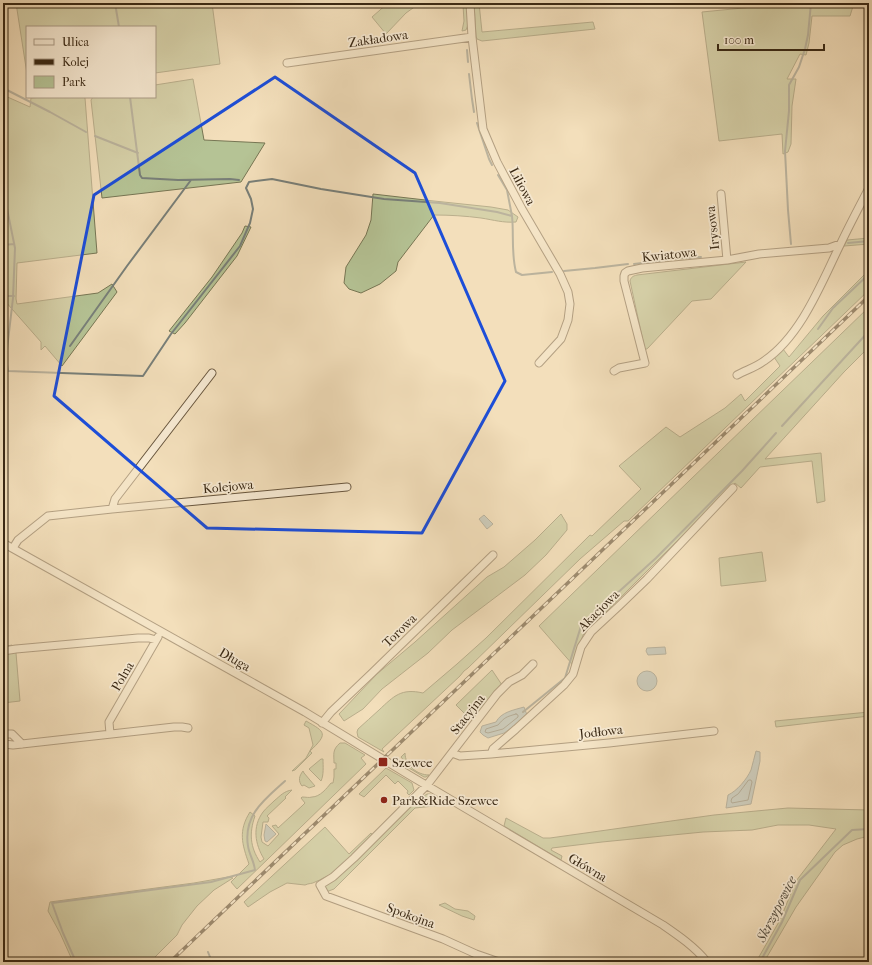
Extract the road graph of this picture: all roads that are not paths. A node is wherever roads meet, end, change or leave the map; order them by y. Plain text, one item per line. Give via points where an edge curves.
1 (470, 3) edge
2 (472, 37) junction
3 (287, 63) dead end
4 (869, 188) edge
5 (721, 194) dead end
6 (840, 244) junction
7 (727, 260) junction
8 (539, 363) dead end
9 (614, 371) dead end
10 (212, 373) dead end
11 (737, 375) dead end
12 (347, 487) dead end
13 (733, 488) dead end
14 (112, 509) junction
15 (3, 543) edge
16 (13, 548) junction
17 (493, 555) dead end
18 (161, 631) junction
19 (156, 640) junction
20 (3, 651) edge
21 (533, 664) dead end
22 (322, 723) junction
23 (188, 728) dead end
24 (714, 731) dead end
25 (110, 734) junction
26 (3, 736) edge
27 (3, 742) edge
28 (22, 744) junction
29 (452, 753) junction
30 (491, 754) junction
31 (427, 785) junction
32 (452, 801) joint
33 (320, 885) joint
34 (704, 961) edge
35 (499, 962) edge

1 - 2 street, Liliowa
2 - 3 street, Zakładowa
2 - 8 street, Liliowa via 483,129 497,162 568,292 568,320 561,339
4 - 6 street
5 - 7 street, Irysowa
6 - 7 street, Kwiatowa via 830,248 759,254
6 - 11 street via 810,306 795,330 764,362
7 - 9 street, Kwiatowa via 642,268 625,273 624,282 645,363
10 - 14 street via 115,499
12 - 14 street, Kolejowa
13 - 30 street, Akacjowa via 591,632 581,647 573,674 564,685 493,748
14 - 16 street, Kolejowa via 48,516 18,540
15 - 16 street, Długa
16 - 18 street, Długa
17 - 22 street, Torowa
18 - 19 street, Polna
18 - 22 street, Długa
19 - 20 street via 138,638
19 - 25 street, Polna via 109,722
21 - 29 street, Stacyjna via 497,694
22 - 31 street, Długa
23 - 25 street via 174,727
24 - 30 street, Jodłowa
25 - 28 street
26 - 28 street via 12,734
27 - 28 street via 8,745
29 - 30 street, Jodłowa via 460,756
29 - 31 street, Stacyjna
31 - 32 street, Długa
31 - 33 street, Stacyjna via 333,878
32 - 34 street, Główna via 663,925 690,945
33 - 35 street, Spokojna via 326,896

